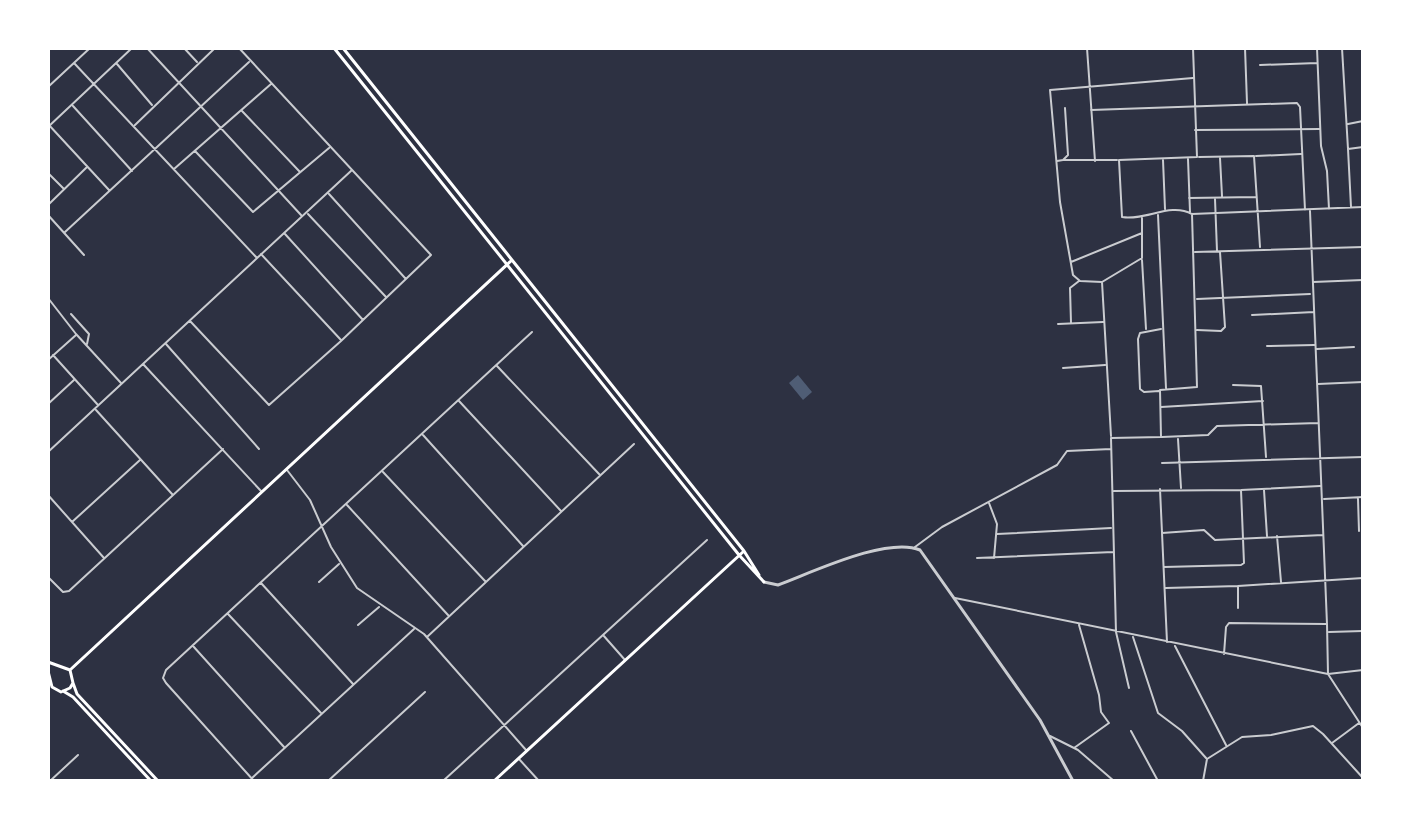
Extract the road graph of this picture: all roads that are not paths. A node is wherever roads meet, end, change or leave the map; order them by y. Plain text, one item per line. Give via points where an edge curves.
1 (90, 48) edge
2 (132, 48) edge
3 (147, 48) edge
4 (184, 48) edge
5 (215, 48) edge
6 (239, 48) edge
7 (334, 48) edge
8 (343, 48) edge
9 (1087, 48) edge
10 (1193, 48) edge
11 (1245, 48) edge
12 (1317, 48) edge
13 (1342, 48) edge
14 (251, 61) junction
15 (74, 63) junction
16 (1318, 63) junction
17 (116, 64) junction
18 (198, 64) junction
19 (1260, 65) dead end
20 (1193, 78) junction
21 (178, 83) junction
22 (272, 84) junction
23 (94, 85) junction
24 (1090, 86) junction
25 (48, 87) edge
26 (72, 105) junction
27 (1247, 105) junction
28 (1194, 106) junction
29 (154, 107) junction
30 (201, 108) junction
31 (1065, 108) dead end
32 (241, 110) junction
33 (1091, 110) junction
34 (1363, 121) edge
35 (1347, 124) junction
36 (49, 125) edge
37 (134, 126) junction
38 (220, 128) junction
39 (1320, 129) junction
40 (1195, 130) junction
41 (1302, 130) junction
42 (330, 147) junction
43 (1363, 147) edge
44 (156, 149) junction
45 (1348, 149) junction
46 (195, 151) junction
47 (1302, 154) junction
48 (1254, 156) junction
49 (1197, 157) junction
50 (1219, 157) junction
51 (1163, 158) junction
52 (1188, 158) junction
53 (1063, 160) junction
54 (1119, 160) junction
55 (1056, 161) junction
56 (1095, 161) junction
57 (88, 167) junction
58 (174, 169) junction
59 (352, 170) junction
60 (132, 171) junction
61 (300, 172) junction
62 (48, 173) edge
63 (64, 190) junction
64 (278, 191) junction
65 (111, 192) junction
66 (328, 193) junction
67 (1257, 196) junction
68 (1215, 197) junction
69 (1222, 197) junction
70 (1189, 198) junction
71 (48, 205) edge
72 (1363, 207) edge
73 (1351, 208) junction
74 (1329, 209) junction
75 (1165, 210) junction
76 (1307, 210) junction
77 (307, 212) junction
78 (1258, 212) junction
79 (1191, 213) junction
80 (1217, 213) junction
81 (1158, 214) junction
82 (48, 215) edge
83 (302, 217) junction
84 (1142, 217) junction
85 (65, 232) junction
86 (284, 233) junction
87 (1142, 233) junction
88 (1363, 247) edge
89 (1311, 248) junction
90 (1261, 249) junction
91 (1218, 251) junction
92 (1194, 252) junction
93 (261, 254) junction
94 (84, 255) dead end
95 (257, 258) junction
96 (1142, 258) junction
97 (512, 260) junction
98 (1070, 263) junction
99 (507, 264) junction
100 (406, 279) junction
101 (1363, 280) edge
102 (1080, 281) junction
103 (1102, 282) junction
104 (1312, 282) junction
105 (1313, 293) junction
106 (387, 297) junction
107 (1223, 297) junction
108 (48, 298) edge
109 (1196, 300) junction
110 (1314, 312) junction
111 (71, 314) dead end
112 (1252, 315) dead end
113 (363, 320) junction
114 (190, 321) junction
115 (1104, 322) junction
116 (1071, 323) junction
117 (1058, 324) dead end
118 (1163, 329) junction
119 (1146, 330) junction
120 (1197, 330) junction
121 (532, 332) dead end
122 (76, 334) junction
123 (341, 341) junction
124 (165, 343) junction
125 (87, 345) junction
126 (1315, 345) junction
127 (1267, 346) dead end
128 (1354, 347) dead end
129 (1315, 349) junction
130 (53, 355) junction
131 (48, 360) edge
132 (143, 364) junction
133 (497, 365) junction
134 (1107, 365) junction
135 (1063, 368) dead end
136 (75, 379) junction
137 (1363, 382) edge
138 (122, 383) junction
139 (1317, 384) junction
140 (1233, 385) dead end
141 (1160, 390) junction
142 (1166, 390) junction
143 (459, 400) junction
144 (1263, 401) junction
145 (48, 404) edge
146 (98, 405) junction
147 (1160, 407) junction
148 (95, 409) junction
149 (1318, 423) junction
150 (1264, 425) junction
151 (422, 434) junction
152 (1177, 436) junction
153 (1161, 437) junction
154 (1111, 438) junction
155 (634, 444) dead end
156 (223, 449) junction
157 (259, 449) dead end
158 (1111, 449) junction
159 (48, 452) edge
160 (1320, 457) junction
161 (1363, 457) edge
162 (141, 459) junction
163 (1266, 459) junction
164 (1162, 463) dead end
165 (1179, 463) junction
166 (286, 469) junction
167 (382, 471) junction
168 (601, 475) junction
169 (1322, 486) junction
170 (1160, 489) junction
171 (1181, 489) junction
172 (1264, 489) junction
173 (1241, 490) junction
174 (1113, 491) junction
175 (262, 492) junction
176 (48, 495) edge
177 (173, 495) junction
178 (1361, 497) edge
179 (1322, 499) junction
180 (989, 502) junction
181 (346, 504) junction
182 (561, 512) junction
183 (72, 522) junction
184 (322, 526) junction
185 (1114, 528) junction
186 (1359, 531) dead end
187 (1162, 533) junction
188 (997, 534) junction
189 (1324, 535) junction
190 (1277, 536) junction
191 (1267, 537) junction
192 (1243, 538) junction
193 (707, 540) dead end
194 (523, 547) junction
195 (914, 548) junction
196 (744, 551) junction
197 (1114, 552) junction
198 (739, 555) junction
199 (105, 558) junction
200 (977, 558) dead end
201 (994, 558) junction
202 (340, 564) junction
203 (1164, 567) junction
204 (48, 577) edge
205 (1363, 578) edge
206 (1325, 580) junction
207 (319, 582) dead end
208 (486, 582) junction
209 (764, 582) junction
210 (261, 583) junction
211 (1281, 583) junction
212 (1238, 586) junction
213 (1164, 588) junction
214 (954, 598) junction
215 (380, 606) junction
216 (1238, 608) dead end
217 (228, 614) junction
218 (449, 616) junction
219 (1078, 624) junction
220 (1327, 624) junction
221 (358, 625) dead end
222 (415, 628) junction
223 (1363, 631) edge
224 (1116, 632) junction
225 (1328, 632) junction
226 (602, 634) junction
227 (1133, 636) junction
228 (426, 637) junction
229 (1167, 643) junction
230 (1174, 645) junction
231 (193, 646) junction
232 (1224, 654) junction
233 (625, 660) junction
234 (48, 662) edge
235 (57, 667) junction
236 (70, 670) junction
237 (1363, 670) edge
238 (49, 672) edge
239 (1328, 674) junction
240 (73, 683) junction
241 (354, 684) junction
242 (53, 688) junction
243 (1129, 688) dead end
244 (63, 691) junction
245 (48, 692) edge
246 (425, 692) dead end
247 (321, 714) junction
248 (1360, 723) junction
249 (504, 725) junction
250 (1363, 728) edge
251 (1131, 731) dead end
252 (1049, 735) junction
253 (1331, 743) junction
254 (1226, 745) junction
255 (285, 747) junction
256 (1074, 748) junction
257 (527, 750) junction
258 (78, 755) dead end
259 (518, 758) junction
260 (1207, 759) junction
261 (56, 775) junction
262 (1363, 778) edge
263 (253, 780) edge
264 (50, 781) edge
265 (61, 781) edge
266 (151, 781) edge
267 (158, 781) edge
268 (328, 781) edge
269 (443, 781) edge
270 (494, 781) edge
271 (539, 781) edge
272 (1073, 781) edge
273 (1114, 781) edge
274 (1158, 781) edge
275 (1203, 781) edge

1 - 15 street
2 - 17 street
3 - 21 street
4 - 18 street
5 - 18 street
6 - 14 street
7 - 99 main road
8 - 97 main road
9 - 24 street
10 - 20 street
11 - 27 street
12 - 16 street
13 - 35 street
14 - 22 street
14 - 30 street
15 - 23 street
15 - 25 street
16 - 19 street
16 - 39 street
17 - 23 street
17 - 29 street
18 - 21 street
20 - 24 street
20 - 28 street
21 - 29 street
21 - 30 street
22 - 32 street
22 - 42 street
23 - 26 street
23 - 37 street
24 - 33 street
24 - 55 street via 1050,90
26 - 36 street
26 - 60 street
27 - 28 street
27 - 41 street via 1297,103
28 - 33 street
28 - 40 street
29 - 37 street
30 - 38 street
30 - 44 street
31 - 53 street via 1068,155
32 - 38 street
32 - 61 street
33 - 56 street
34 - 35 street
35 - 45 street
36 - 57 street
37 - 44 street
38 - 46 street
38 - 64 street
39 - 41 street
39 - 74 street
40 - 41 street
40 - 49 street
41 - 47 street
42 - 59 street
42 - 61 street
43 - 45 street
44 - 58 street
44 - 60 street
45 - 73 street
46 - 58 street
46 - 64 street via 251,212
47 - 48 street
47 - 76 street
48 - 50 street
48 - 67 street
49 - 50 street
49 - 52 street
50 - 69 street
51 - 52 street
51 - 54 street
51 - 75 street
52 - 70 street
53 - 55 street
53 - 56 street
54 - 56 street
54 - 84 street via 1122,217
55 - 98 street
57 - 63 street
57 - 65 street
58 - 95 street
59 - 66 street
59 - 100 street via 431,255
60 - 65 street
61 - 64 street
62 - 63 street
63 - 71 street
64 - 83 street
65 - 85 street
66 - 77 street
66 - 100 street
67 - 69 street
67 - 78 street
68 - 69 street
68 - 70 street
68 - 80 street
70 - 79 street
72 - 73 street
73 - 74 street
74 - 76 street
75 - 79 street
75 - 81 street
76 - 78 street
76 - 89 street
77 - 83 street
77 - 106 street
78 - 80 street
78 - 90 street
79 - 80 street
79 - 92 street
80 - 91 street
81 - 84 street
81 - 118 street
82 - 85 street
83 - 86 street
84 - 87 street
85 - 94 street
86 - 93 street
86 - 113 street
87 - 96 street
87 - 98 street
88 - 89 street
89 - 90 street
89 - 104 street
90 - 91 street
91 - 92 street
91 - 107 street
92 - 109 street
93 - 95 street
93 - 123 street
95 - 114 street
96 - 103 street
96 - 119 street
97 - 99 main road
97 - 196 main road
98 - 102 street
99 - 166 main road
99 - 198 main road
100 - 106 street
101 - 104 street
102 - 103 street
102 - 116 street via 1070,288
103 - 115 street
104 - 105 street
105 - 107 street
105 - 110 street
106 - 113 street
107 - 109 street
107 - 120 street via 1224,329
108 - 122 street
109 - 120 street
110 - 112 street
110 - 126 street
111 - 125 street via 89,334
113 - 123 street
114 - 123 street via 269,405
114 - 124 street
115 - 116 street
115 - 134 street
116 - 117 street
118 - 119 street
118 - 142 street
119 - 141 street via 1138,339 1140,389
120 - 142 street via 1197,387
121 - 133 street
122 - 125 street
122 - 130 street
124 - 132 street
124 - 157 street
125 - 138 street
126 - 127 street
126 - 129 street
128 - 129 street
129 - 139 street
130 - 131 street
130 - 136 street
132 - 138 street
132 - 156 street
133 - 143 street
133 - 168 street
134 - 135 street
134 - 154 street
136 - 145 street
136 - 146 street
137 - 139 street
138 - 146 street
139 - 149 street
140 - 144 street via 1261,386
141 - 142 street
141 - 147 street
143 - 151 street
143 - 182 street
144 - 147 street
144 - 150 street
146 - 148 street
147 - 153 street
148 - 159 street
148 - 162 street
149 - 150 street
149 - 160 street
150 - 152 street via 1217,426 1208,435
150 - 163 street
151 - 167 street
151 - 194 street
152 - 153 street
152 - 165 street
153 - 154 street
154 - 158 street
155 - 168 street
156 - 175 street
156 - 177 street
158 - 174 street
158 - 180 street via 1067,451 1057,465
160 - 161 street
160 - 163 street
160 - 169 street
162 - 177 street
162 - 183 street
163 - 165 street
164 - 165 street
165 - 171 street
166 - 175 main road
166 - 184 street
167 - 181 street
167 - 208 street
168 - 182 street
169 - 172 street
169 - 179 street
170 - 171 street
170 - 174 street
170 - 187 street
171 - 173 street
172 - 173 street
172 - 191 street
173 - 192 street
174 - 185 street
175 - 236 main road
176 - 183 street
177 - 199 street
178 - 179 street
178 - 186 street
179 - 189 street
180 - 188 street
180 - 195 street
181 - 184 street
181 - 218 street
182 - 194 street
183 - 199 street
184 - 202 street
184 - 210 street
185 - 188 street
185 - 197 street
187 - 192 street via 1204,530 1213,539
187 - 203 street
188 - 201 street
189 - 190 street
189 - 206 street
190 - 191 street
190 - 211 street
191 - 192 street
192 - 203 street via 1241,565
193 - 226 street
194 - 208 street
195 - 209 street via 860,556 778,585
195 - 214 street
196 - 198 main road
196 - 209 main road
197 - 201 street
197 - 224 street
198 - 209 main road
198 - 233 main road
199 - 204 street via 66,592
200 - 201 street
202 - 207 street
202 - 215 street via 357,588
203 - 213 street
205 - 206 street
206 - 211 street
206 - 220 street
208 - 218 street
210 - 217 street
210 - 241 street
211 - 212 street
212 - 213 street
212 - 216 street
213 - 229 street
214 - 219 street
214 - 252 street
215 - 221 street
215 - 222 street
217 - 231 street
217 - 247 street
218 - 228 street
219 - 224 street
219 - 256 street via 1101,712 1109,723
220 - 225 street
220 - 232 street via 1229,623
222 - 228 street
222 - 241 street
223 - 225 street
224 - 227 street
224 - 243 street
225 - 239 street
226 - 233 street
226 - 249 street
227 - 229 street
227 - 260 street via 1158,713
228 - 249 street
229 - 230 street
230 - 232 street
230 - 254 street
231 - 255 street
231 - 263 street via 163,678
232 - 239 street
233 - 257 main road
234 - 235 main road
235 - 236 main road
235 - 238 main road
236 - 240 main road
237 - 239 street
238 - 242 main road
239 - 248 street
240 - 244 main road
240 - 267 main road via 77,694
241 - 247 street
242 - 244 main road
242 - 245 main road
244 - 266 main road
246 - 268 street
247 - 255 street
248 - 250 street
248 - 253 street
249 - 257 street
249 - 269 street
251 - 274 street
252 - 256 street
252 - 272 street
253 - 254 street via 1313,726 1249,735
253 - 262 street
254 - 260 street
255 - 263 street
256 - 273 street
257 - 259 main road
258 - 261 street
259 - 270 main road
259 - 271 street
260 - 275 street
261 - 264 street
261 - 265 street

